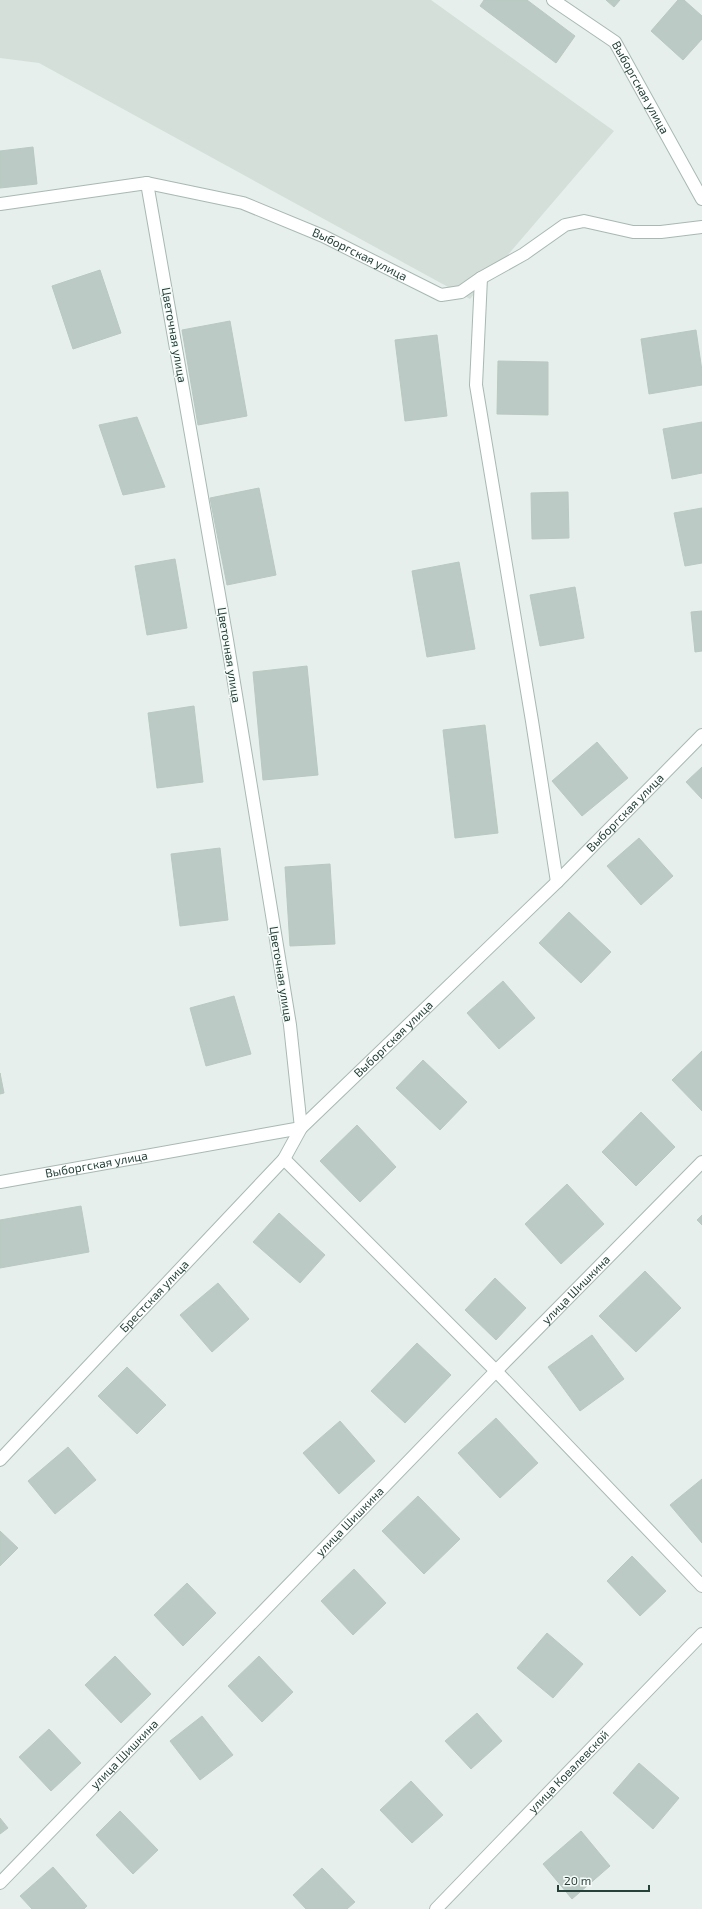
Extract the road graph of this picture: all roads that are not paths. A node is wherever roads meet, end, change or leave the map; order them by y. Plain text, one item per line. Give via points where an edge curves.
1 (553, 0) edge
2 (147, 183) junction
3 (702, 199) edge
4 (0, 204) edge
5 (702, 227) edge
6 (481, 278) junction
7 (702, 735) edge
8 (557, 882) junction
9 (301, 1128) junction
10 (284, 1158) junction
11 (702, 1162) edge
12 (0, 1182) edge
13 (496, 1371) junction
14 (0, 1460) edge
15 (702, 1586) edge
16 (702, 1634) edge
17 (0, 1883) edge
18 (436, 1909) edge

1 - 3 street, Выборгская улица via 615,42
2 - 4 street, Выборгская улица
2 - 6 street, Выборгская улица via 244,203 323,236 441,295 461,292
2 - 9 street, Цветочная улица via 231,664 290,1025
5 - 6 street, Выборгская улица via 661,232 633,232 584,221 565,225 524,254
6 - 8 street via 476,385
7 - 8 street, Выборгская улица
8 - 9 street, Выборгская улица
9 - 10 street, Брестская улица
9 - 12 street, Выборгская улица
10 - 13 street
10 - 14 street, Брестская улица
11 - 13 street, улица Шишкина
13 - 15 street
13 - 17 street, улица Шишкина
16 - 18 street, улица Ковалевской

